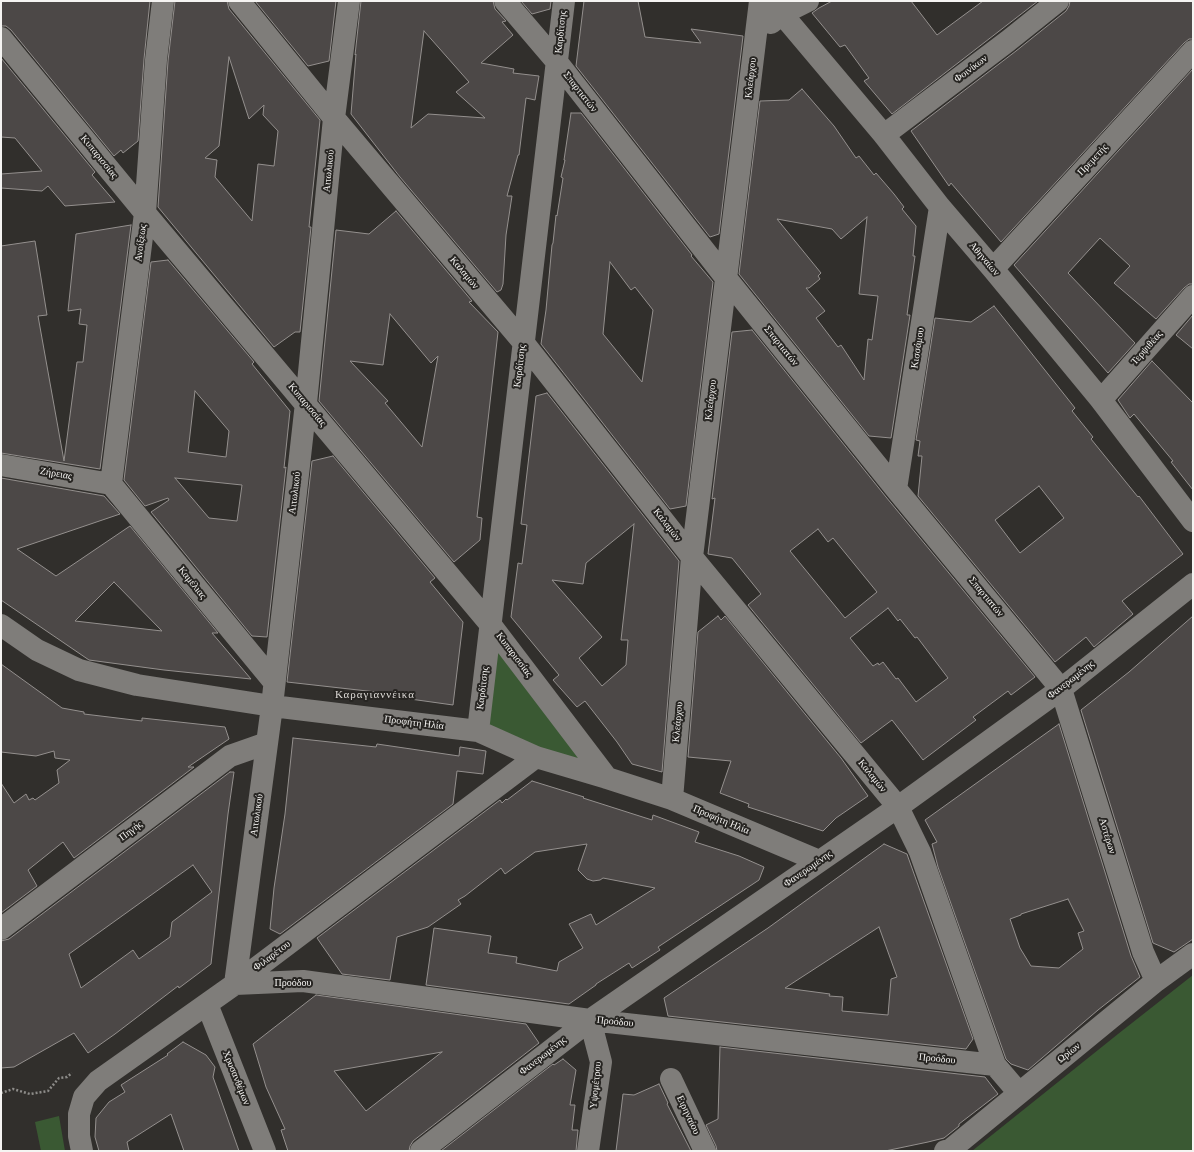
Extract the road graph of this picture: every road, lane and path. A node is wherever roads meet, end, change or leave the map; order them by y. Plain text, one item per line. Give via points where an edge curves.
1 (163, 1) edge
2 (239, 1) edge
3 (350, 1) edge
4 (505, 1) edge
5 (564, 1) edge
6 (760, 1) edge
7 (808, 1) edge
8 (1058, 1) edge
9 (777, 8) edge
10 (756, 35) junction
11 (1, 38) edge
12 (1193, 51) edge
13 (558, 62) junction
14 (334, 118) junction
15 (884, 135) junction
16 (940, 207) junction
17 (145, 213) junction
18 (993, 269) junction
19 (726, 278) junction
20 (1193, 296) edge
21 (523, 342) junction
22 (1101, 400) junction
23 (306, 403) junction
24 (1, 465) edge
25 (110, 484) junction
26 (896, 489) junction
27 (1193, 521) edge
28 (692, 557) junction
29 (1193, 584) edge
30 (490, 624) junction
31 (1, 625) edge
32 (274, 682) junction
33 (1061, 689) junction
34 (272, 706) junction
35 (478, 731) junction
36 (267, 743) junction
37 (536, 757) junction
38 (607, 778) junction
39 (672, 799) junction
40 (898, 807) junction
41 (819, 861) junction
42 (1, 929) edge
43 (1193, 954) edge
44 (1156, 981) junction
45 (234, 984) junction
46 (207, 1004) junction
47 (590, 1020) junction
48 (995, 1065) junction
49 (73, 1072) dead end
50 (671, 1078) dead end
51 (1, 1093) edge
52 (1019, 1093) junction
53 (82, 1151) edge
54 (265, 1151) edge
55 (421, 1151) edge
56 (588, 1151) edge
57 (705, 1151) edge
58 (945, 1151) edge

1 - 17 street, Ανοίξεως
2 - 14 street, Καλαμών
3 - 14 street, Αιτωλικού
4 - 13 street, Σπαρτιατών
5 - 13 street, Καρδίτσης
6 - 10 street, Κλεάρχου
7 - 9 street
8 - 15 street, Φοινίκων
9 - 10 street
9 - 15 street, Αθηναίων
10 - 19 street, Κλεάρχου
11 - 17 street, Κυπαρισσίας
12 - 18 street, Πρεμετής
13 - 19 street, Σπαρτιατών
13 - 21 street, Καρδίτσης
14 - 21 street, Καλαμών
14 - 23 street, Αιτωλικού
15 - 16 street, Αθηναίων
16 - 18 street, Αθηναίων
16 - 26 street, Κισσάμου
17 - 23 street, Κυπαρισσίας
17 - 25 street, Ανοίξεως
18 - 22 street, Αθηναίων
19 - 26 street, Σπαρτιατών
19 - 28 street, Κλεάρχου
20 - 22 street, Τερψιθέας
21 - 28 street, Καλαμών
21 - 30 street, Καρδίτσης
22 - 27 street, Αθηναίων
23 - 30 street, Κυπαρισσίας
23 - 32 street, Αιτωλικού
24 - 25 street, Ζήρειας
25 - 32 street, Καμέλιας
26 - 33 street, Σπαρτιατών
28 - 39 street, Κλεάρχου
28 - 40 street, Καλαμών
29 - 33 street, Φανερωμένης
30 - 35 street, Καρδίτσης
30 - 38 street, Κυπαρισσίας
31 - 34 street, Προφήτη Ηλία via 37,650 79,670 137,685
32 - 34 street, Αιτωλικού
33 - 40 street, Φανερωμένης
33 - 44 street, Αστέρων via 1143,952
34 - 35 street, Προφήτη Ηλία
34 - 36 street, Αιτωλικού
35 - 37 street, Προφήτη Ηλία
36 - 42 street, Πηγής via 230,756
36 - 45 street, Αιτωλικού
37 - 38 street, Προφήτη Ηλία
37 - 45 street, Φιλαρέτου
38 - 39 street, Προφήτη Ηλία
39 - 41 street, Προφήτη Ηλία
40 - 41 street, Φανερωμένης
40 - 48 street, Καλαμών via 920,852
41 - 47 street, Φανερωμένης
43 - 44 street, Ωρίων
44 - 52 street, Ωρίων
45 - 46 street, Φιλαρέτου
45 - 47 street, Προόδου via 303,981
46 - 53 street, Φιλαρέτου via 98,1082 84,1098 79,1114
46 - 54 street, Χρυσανθέμων
47 - 48 street, Προόδου
47 - 55 street, Φανερωμένης
47 - 56 street, Υψομέτρου via 601,1062
48 - 52 street, Καλαμών
49 - 51 path via 59,1078 48,1091 30,1094 13,1089
50 - 57 street, Ειρηναίου
52 - 58 street, Ωρίων via 950,1150

